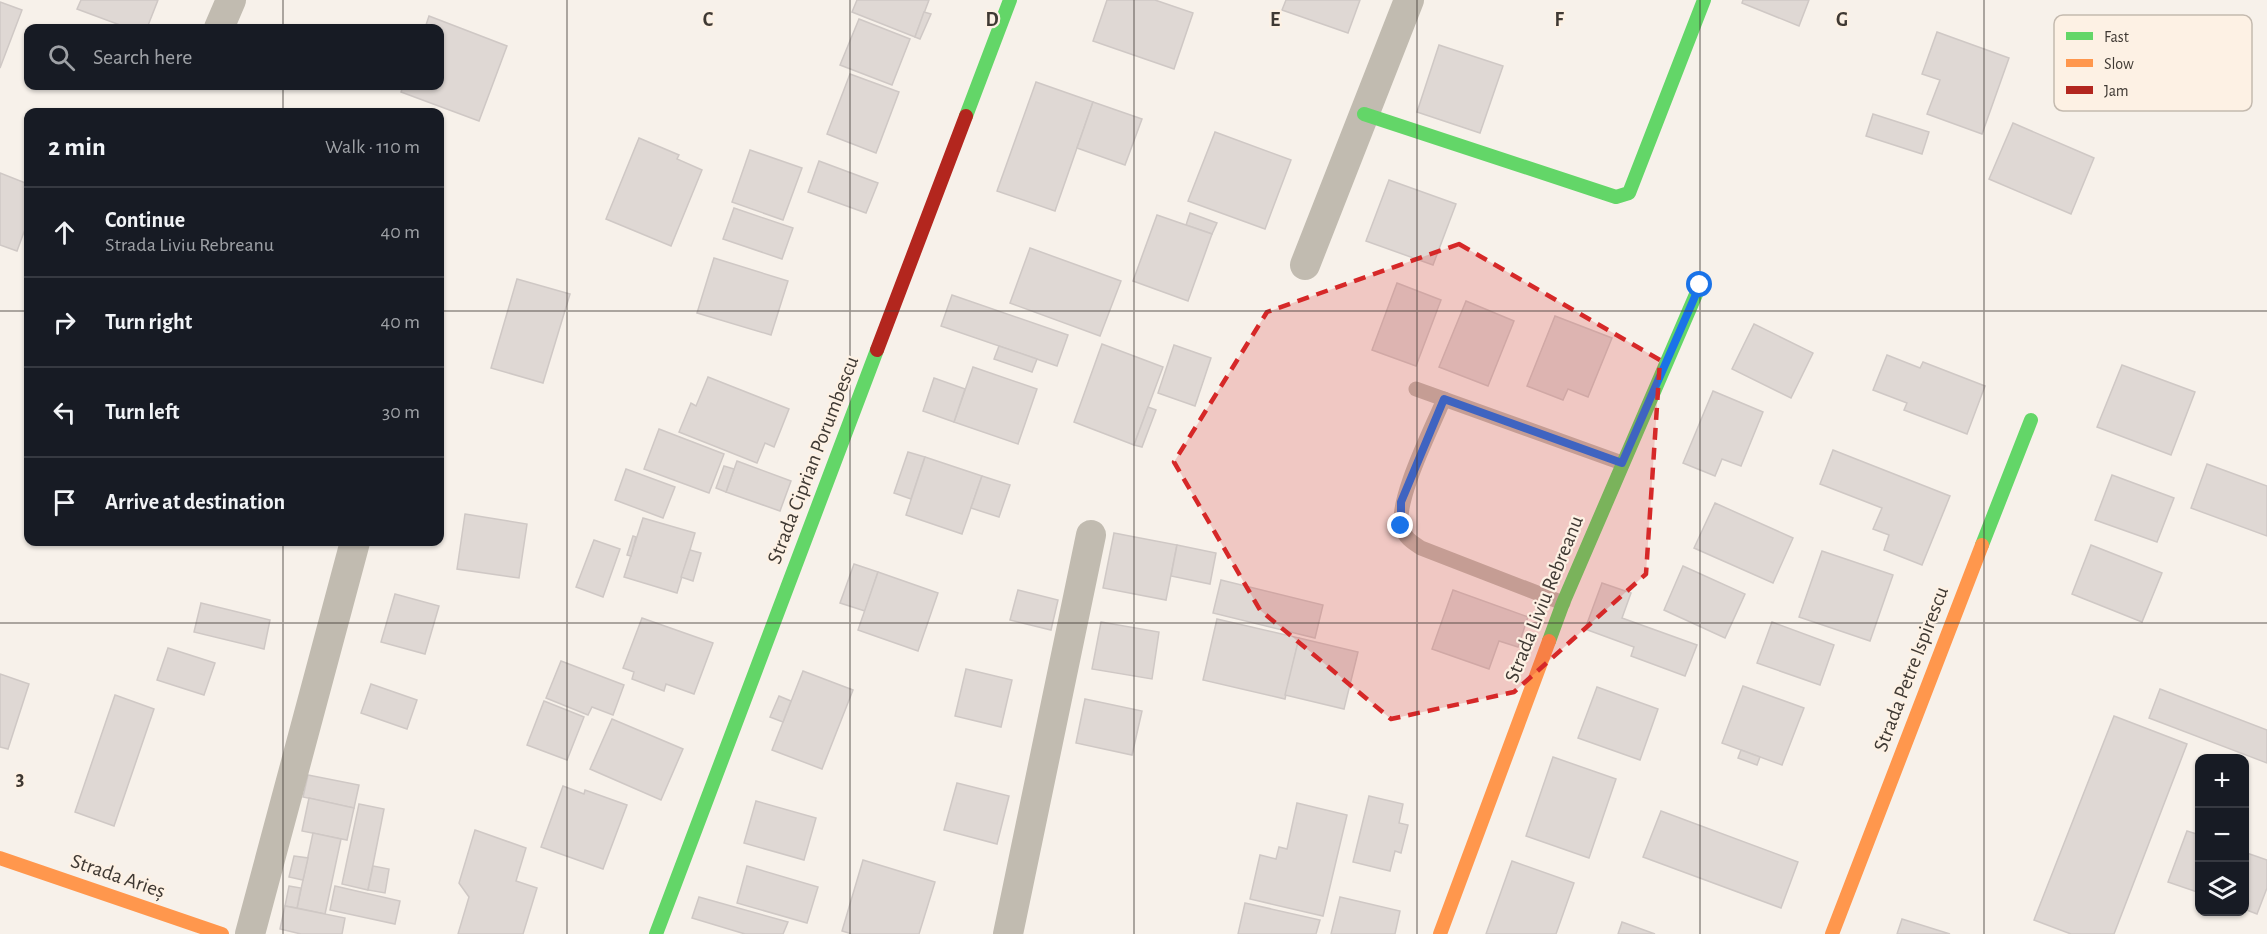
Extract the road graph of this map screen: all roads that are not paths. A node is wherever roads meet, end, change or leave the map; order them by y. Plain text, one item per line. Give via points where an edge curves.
1 (231, 0) edge
2 (1010, 0) edge
3 (1409, 0) edge
4 (1704, 0) edge
5 (221, 24) edge
6 (1364, 114) junction
7 (1305, 265) dead end
8 (1700, 285) dead end
9 (1416, 389) dead end
10 (1444, 399) junction
11 (2031, 420) dead end
12 (1622, 463) junction
13 (1091, 535) dead end
14 (354, 546) edge
15 (1563, 603) junction
16 (0, 858) edge
17 (222, 934) edge
18 (250, 934) edge
19 (656, 934) edge
20 (1008, 934) edge
21 (1440, 934) edge
22 (1832, 934) edge

1 - 5 street
2 - 19 street, Strada Ciprian Porumbescu
3 - 6 street
4 - 6 street via 1629,193 1616,197
6 - 7 street
8 - 12 street, Strada Liviu Rebreanu
9 - 10 lane
10 - 12 lane
10 - 15 lane via 1401,502 1401,526 1406,538 1421,548
11 - 22 street, Strada Petre Ispirescu
12 - 15 street, Strada Liviu Rebreanu
13 - 20 street
14 - 18 street
15 - 21 street, Strada Liviu Rebreanu
16 - 17 street, Strada Arieș

